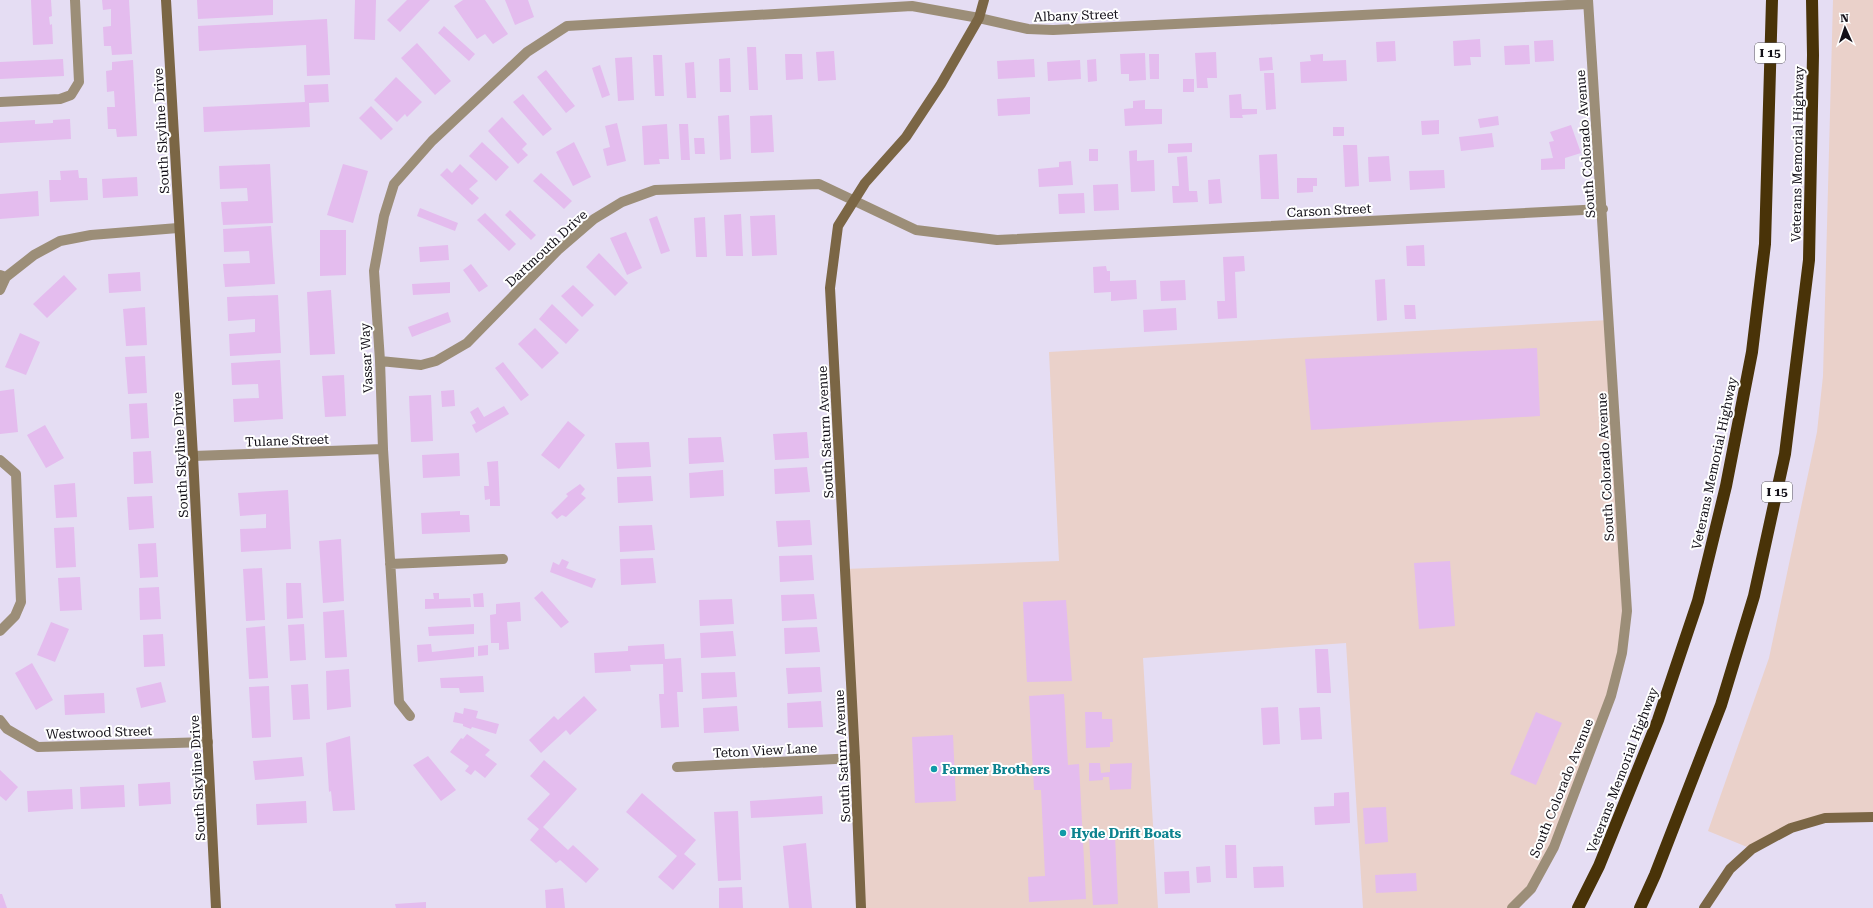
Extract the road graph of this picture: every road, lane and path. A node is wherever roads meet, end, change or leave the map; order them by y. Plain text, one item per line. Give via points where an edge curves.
1 (75, 0) edge
2 (166, 0) edge
3 (984, 0) edge
4 (1772, 0) edge
5 (1812, 0) edge
6 (1818, 0) edge
7 (1588, 2) edge
8 (979, 18) junction
9 (527, 52) joint
10 (1813, 55) junction
11 (0, 102) edge
12 (819, 184) joint
13 (855, 199) junction
14 (1603, 209) junction
15 (178, 228) junction
16 (3, 276) edge
17 (0, 290) edge
18 (380, 361) junction
19 (382, 449) junction
20 (193, 456) junction
21 (0, 460) edge
22 (503, 559) dead end
23 (390, 564) junction
24 (0, 631) edge
25 (410, 716) dead end
26 (0, 720) edge
27 (208, 742) junction
28 (855, 758) junction
29 (677, 767) dead end
30 (1873, 817) edge
31 (216, 908) edge
32 (861, 908) edge
33 (1512, 908) edge
34 (1578, 908) edge
35 (1640, 908) edge
36 (1704, 908) edge

1 - 11 street via 79,82 71,95 60,99
2 - 15 street, South Skyline Drive
3 - 8 street, South Saturn Avenue
4 - 34 highway, Veterans Memorial Highway / I 15 via 1765,244 1752,352 1726,486 1698,601 1658,720 1599,866
5 - 10 highway, Veterans Memorial Highway / I 15
6 - 10 highway
7 - 8 street, Albany Street via 1053,30 1028,29
7 - 14 street, South Colorado Avenue
8 - 9 street, Albany Street via 912,6 567,26
8 - 13 street, South Saturn Avenue via 941,84 906,137 865,183
9 - 18 street, Vassar Way via 432,141 394,184 384,216 374,271
10 - 35 highway, Veterans Memorial Highway / I 15 via 1808,260 1785,454 1754,596 1721,705
12 - 13 street, Carson Street
12 - 18 street, Dartmouth Drive via 655,190 622,202 594,219 558,250 467,344 436,361 421,364
13 - 14 street, Carson Street via 916,230 997,240
13 - 28 street, South Saturn Avenue via 838,226 830,288
14 - 33 street, South Colorado Avenue via 1627,611 1622,653 1611,696 1554,847 1531,889
15 - 16 street via 92,235 60,241
15 - 20 street, South Skyline Drive
16 - 17 street
18 - 19 street, Vassar Way
19 - 20 street, Tulane Street
19 - 23 street, Vassar Way
20 - 27 street, South Skyline Drive
21 - 24 street via 16,474 21,602 15,616
22 - 23 street
23 - 25 street, Vassar Way via 399,702
26 - 27 street, Westwood Street via 7,728 38,747
27 - 31 street, South Skyline Drive
28 - 29 street, Teton View Lane
28 - 32 street, South Saturn Avenue
30 - 36 street via 1825,818 1791,828 1752,849 1730,869

